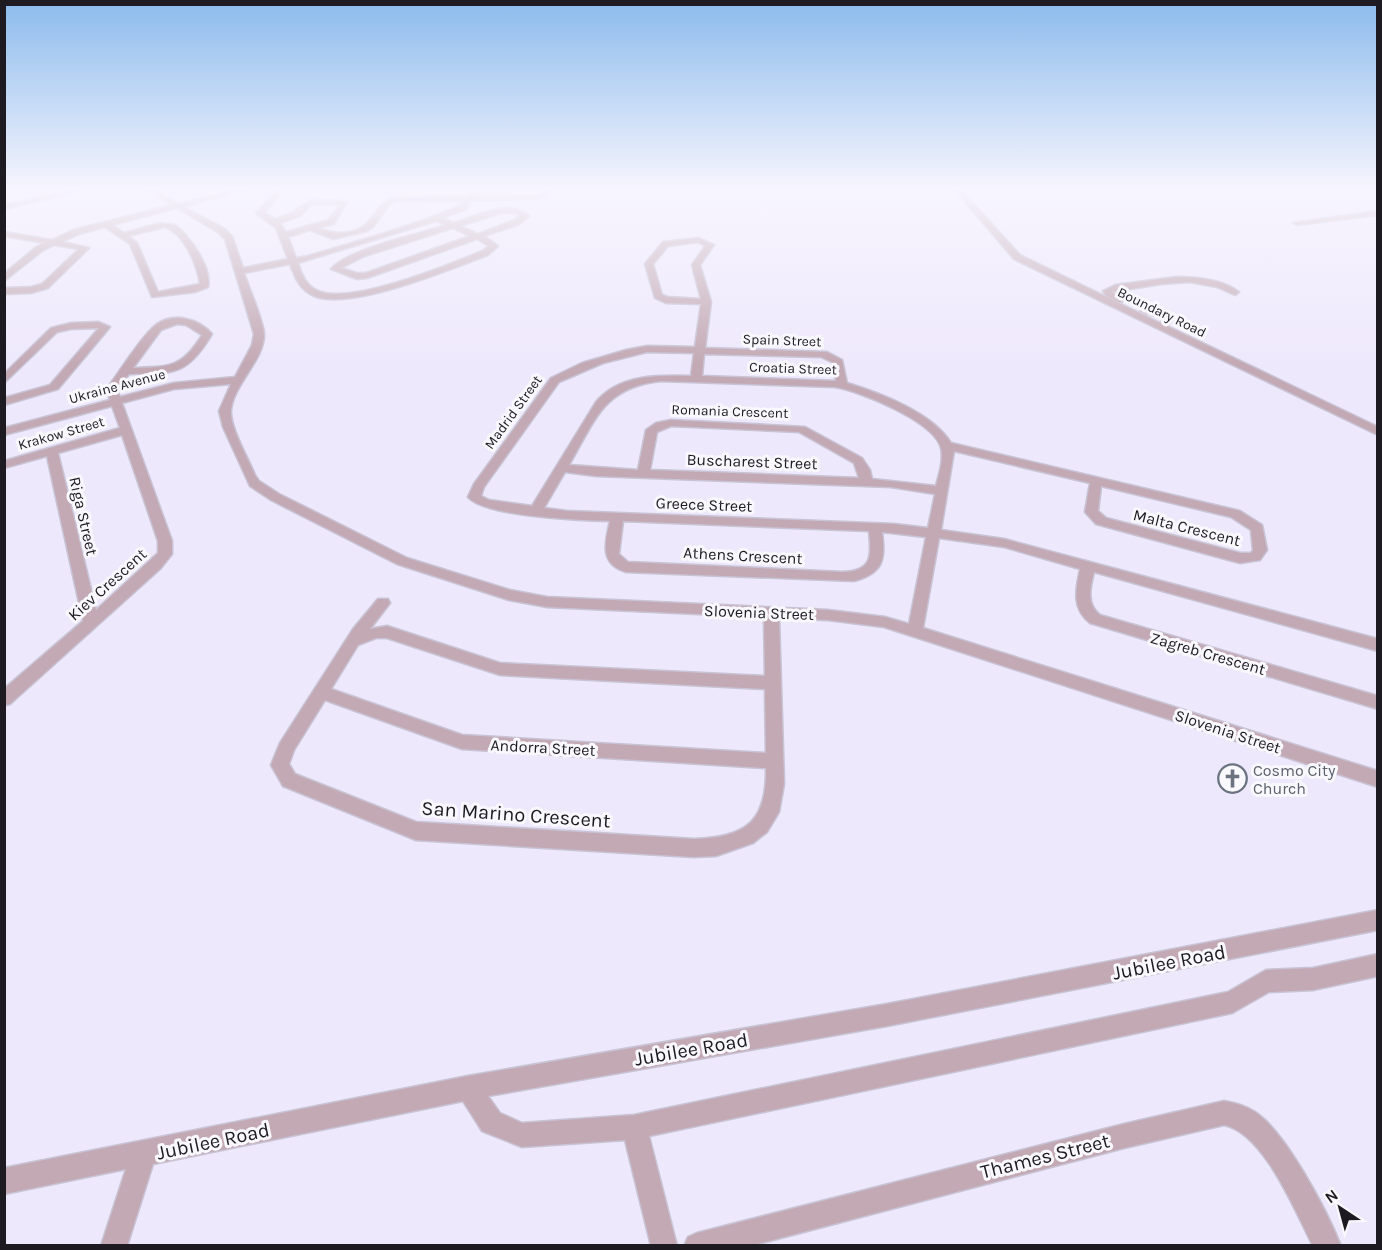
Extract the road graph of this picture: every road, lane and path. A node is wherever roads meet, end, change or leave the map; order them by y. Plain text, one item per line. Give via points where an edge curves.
1 (42, 247) edge
2 (82, 247) edge
3 (136, 247) edge
4 (187, 247) edge
5 (231, 247) edge
6 (287, 247) edge
7 (341, 247) edge
8 (382, 247) edge
9 (444, 247) edge
10 (492, 247) edge
11 (664, 247) edge
12 (707, 247) edge
13 (1007, 247) edge
14 (293, 262) junction
15 (239, 271) junction
16 (4, 279) edge
17 (4, 291) edge
18 (1235, 292) dead end
19 (706, 302) junction
20 (1162, 326) junction
21 (700, 351) junction
22 (125, 372) junction
23 (696, 379) junction
24 (4, 380) edge
25 (239, 380) junction
26 (843, 384) junction
27 (115, 401) junction
28 (4, 402) edge
29 (126, 430) junction
30 (4, 432) edge
31 (1377, 432) edge
32 (947, 446) junction
33 (52, 452) junction
34 (4, 465) edge
35 (561, 468) junction
36 (643, 474) junction
37 (1096, 481) junction
38 (866, 482) junction
39 (941, 491) junction
40 (474, 497) joint
41 (536, 511) junction
42 (617, 518) junction
43 (875, 528) junction
44 (935, 535) junction
45 (1088, 565) junction
46 (383, 603) dead end
47 (771, 613) junction
48 (91, 622) junction
49 (915, 630) junction
50 (353, 641) junction
51 (1377, 645) edge
52 (772, 682) junction
53 (321, 692) junction
54 (4, 699) edge
55 (1377, 703) edge
56 (774, 761) junction
57 (1377, 779) edge
58 (1377, 920) edge
59 (1377, 964) edge
60 (468, 1088) junction
61 (634, 1127) junction
62 (142, 1155) junction
63 (4, 1181) edge
64 (114, 1245) edge
65 (664, 1245) edge
66 (697, 1245) edge
67 (1328, 1245) edge

1 - 16 street
2 - 17 street via 45,286
3 - 4 street via 155,295 205,285 201,269
5 - 15 street, Slovenia Street
6 - 14 street
7 - 14 street
8 - 9 street via 352,257 335,270 367,275
10 - 14 street via 478,256 363,294 310,291
11 - 19 street via 649,264 660,298
12 - 19 street via 696,266
13 - 20 street, Boundary Road via 1015,256
14 - 15 street
15 - 25 street, Slovenia Street via 259,336
18 - 20 street via 1211,282 1179,278 1107,291 1145,311 1170,318
19 - 21 street
20 - 31 street, Boundary Road
21 - 23 street
21 - 26 street, Spain Street via 826,355 837,360
21 - 40 street, Madrid Street via 635,350 557,378
22 - 22 street via 164,324 185,321 207,334 182,366
22 - 27 street via 113,389
23 - 26 street, Croatia Street
23 - 35 street, Croatia Street via 655,378 609,394
24 - 28 street via 54,330 105,327 54,387
25 - 27 street, Ukraine Avenue via 179,385
25 - 47 street, Slovenia Street via 225,416 254,483 402,561 526,599
26 - 32 street, Croatia Street via 928,425
27 - 29 street, Kiev Crescent
27 - 30 street, Ukraine Avenue
29 - 33 street, Krakow Street
29 - 48 street, Kiev Crescent via 166,550 155,566
32 - 37 street, Malta Crescent
32 - 39 street
33 - 34 street, Krakow Street
33 - 48 street, Riga Street
35 - 36 street, Buscharest Street
35 - 41 street, Croatia Street
36 - 38 street, Buscharest Street
36 - 38 street, Romania Crescent via 653,429 664,424 694,424 804,430 858,460
37 - 37 street, Malta Crescent via 1239,516 1257,528 1258,554 1250,559 1240,558 1101,521 1090,512
38 - 39 street, Buscharest Street
39 - 44 street
40 - 41 street, Greece Street via 486,504
41 - 42 street, Greece Street
42 - 43 street, Greece Street
42 - 43 street, Athens Crescent via 612,556 616,563 626,567 842,577 863,576 872,568 877,552
43 - 44 street, Greece Street
44 - 45 street via 1010,544
44 - 49 street
45 - 51 street
45 - 55 street, Zagreb Crescent via 1083,604 1093,618
46 - 50 street, San Marino Crescent
47 - 49 street, Slovenia Street via 866,618
47 - 52 street, San Marino Crescent
48 - 54 street, Kiev Crescent
49 - 57 street, Slovenia Street
50 - 52 street via 387,632 500,669
50 - 53 street, San Marino Crescent
52 - 56 street, San Marino Crescent
53 - 56 street, Andorra Street via 469,743
53 - 56 street, San Marino Crescent via 284,752 280,765 284,776 416,831 716,847 746,837 766,819 774,794
58 - 60 street, Jubilee Road via 887,1015
59 - 61 street via 1313,979 1266,981 1232,1002
60 - 61 street via 491,1122 522,1135
60 - 62 street, Jubilee Road
61 - 65 street
62 - 63 street, Jubilee Road
62 - 64 street
66 - 67 street, Thames Street via 1224,1113 1238,1115 1259,1131

